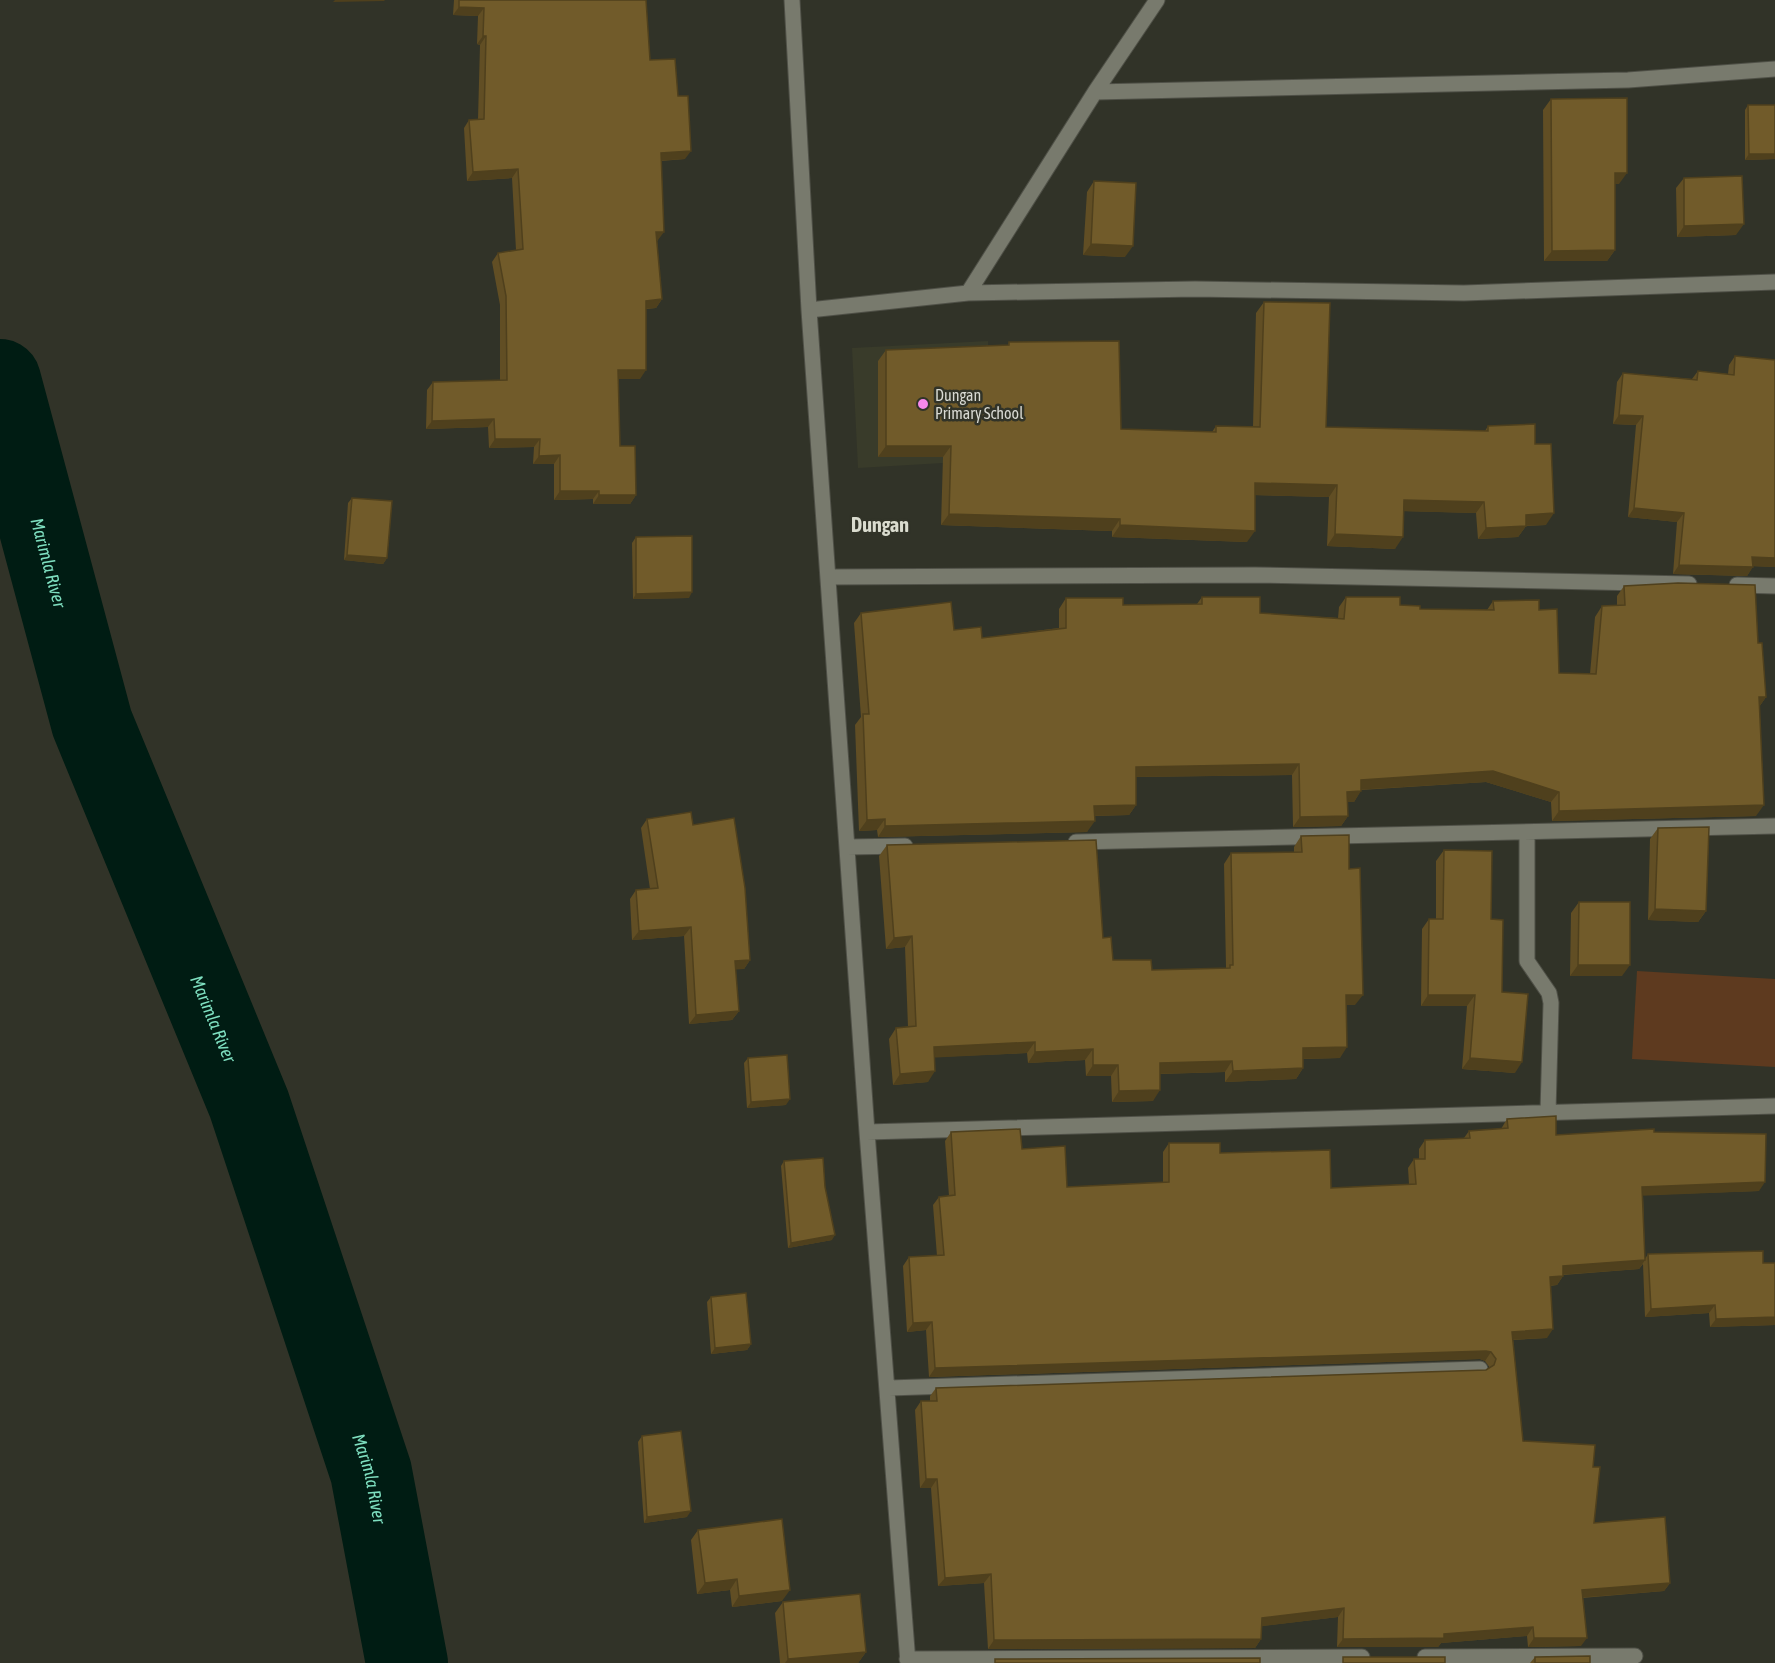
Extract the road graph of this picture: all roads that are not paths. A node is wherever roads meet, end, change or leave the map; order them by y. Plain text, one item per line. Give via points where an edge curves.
1 (792, 0) edge
2 (1157, 0) edge
3 (1775, 69) edge
4 (1095, 92) junction
5 (1775, 282) edge
6 (968, 293) junction
7 (808, 310) junction
8 (828, 578) junction
9 (1775, 586) edge
10 (1775, 826) edge
11 (1527, 832) junction
12 (1062, 842) edge
13 (918, 846) edge
14 (847, 847) junction
15 (1775, 1106) edge
16 (1548, 1112) junction
17 (867, 1132) junction
18 (1480, 1369) edge
19 (889, 1388) junction
20 (1635, 1656) dead end
21 (1372, 1657) edge
22 (1408, 1657) edge
23 (908, 1661) edge

1 - 7 street
2 - 4 street
3 - 4 street via 1628,80
4 - 6 street
5 - 6 street via 1464,293 1195,289
6 - 7 street
7 - 8 street
8 - 9 street via 1255,575
8 - 14 street
10 - 11 street
11 - 12 street
11 - 16 street via 1527,961 1550,993 1551,1003
13 - 14 street
14 - 17 street
15 - 16 street
16 - 17 street
17 - 19 street
18 - 19 street
19 - 23 street
20 - 22 street
21 - 23 street

